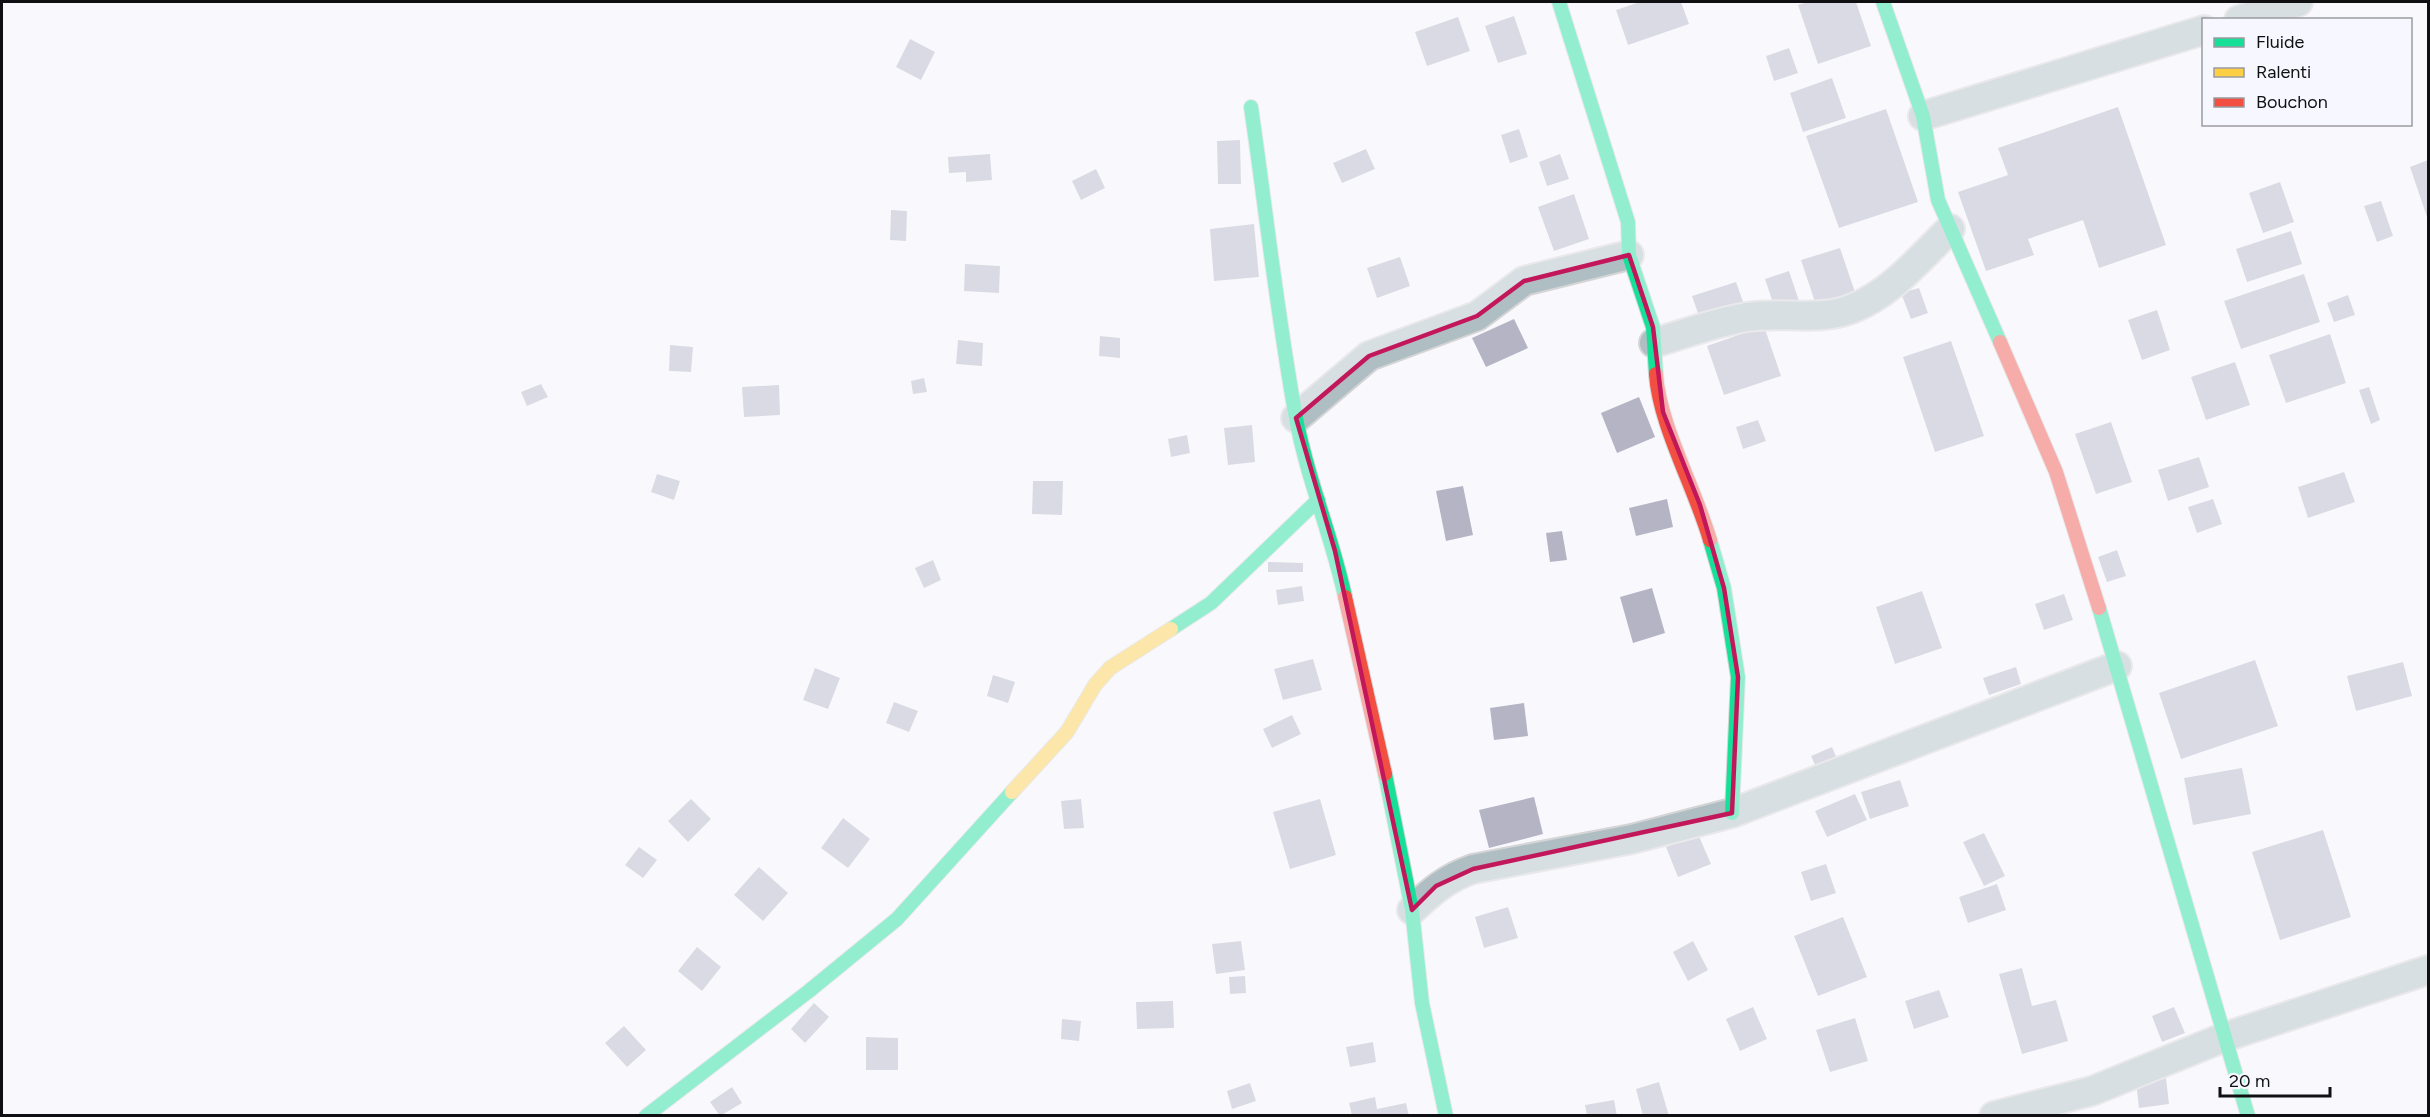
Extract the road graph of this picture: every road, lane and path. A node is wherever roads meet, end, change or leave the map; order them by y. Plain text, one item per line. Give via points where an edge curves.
1 (1559, 2) edge
2 (1883, 2) edge
3 (2298, 2) edge
4 (2246, 18) edge
5 (2202, 31) edge
6 (1251, 107) dead end
7 (1923, 116) junction
8 (1950, 229) junction
9 (1629, 255) junction
10 (1654, 343) junction
11 (1296, 418) junction
12 (1318, 500) junction
13 (2117, 666) junction
14 (1732, 813) junction
15 (1412, 910) junction
16 (2428, 970) edge
17 (2225, 1037) junction
18 (646, 1116) edge
19 (1446, 1116) edge
20 (1994, 1116) edge
21 (2248, 1116) edge

1 - 9 street via 1628,222
2 - 7 street
3 - 4 street
5 - 7 street
6 - 11 street
7 - 8 street via 1938,200
8 - 10 street via 1880,293 1850,310 1798,318 1745,317
8 - 13 street via 2055,472
9 - 10 street via 1653,327
9 - 11 street via 1524,281 1477,316 1369,356
10 - 14 street via 1656,378 1664,412 1700,505 1724,588 1738,677
11 - 12 street
12 - 15 street via 1337,562
12 - 18 street via 1211,603 1110,668 1067,732 897,919
13 - 14 street
13 - 17 street
14 - 15 street via 1632,839 1473,870 1436,886
15 - 19 street via 1422,1003
16 - 17 street
17 - 20 street via 2092,1090
17 - 21 street

